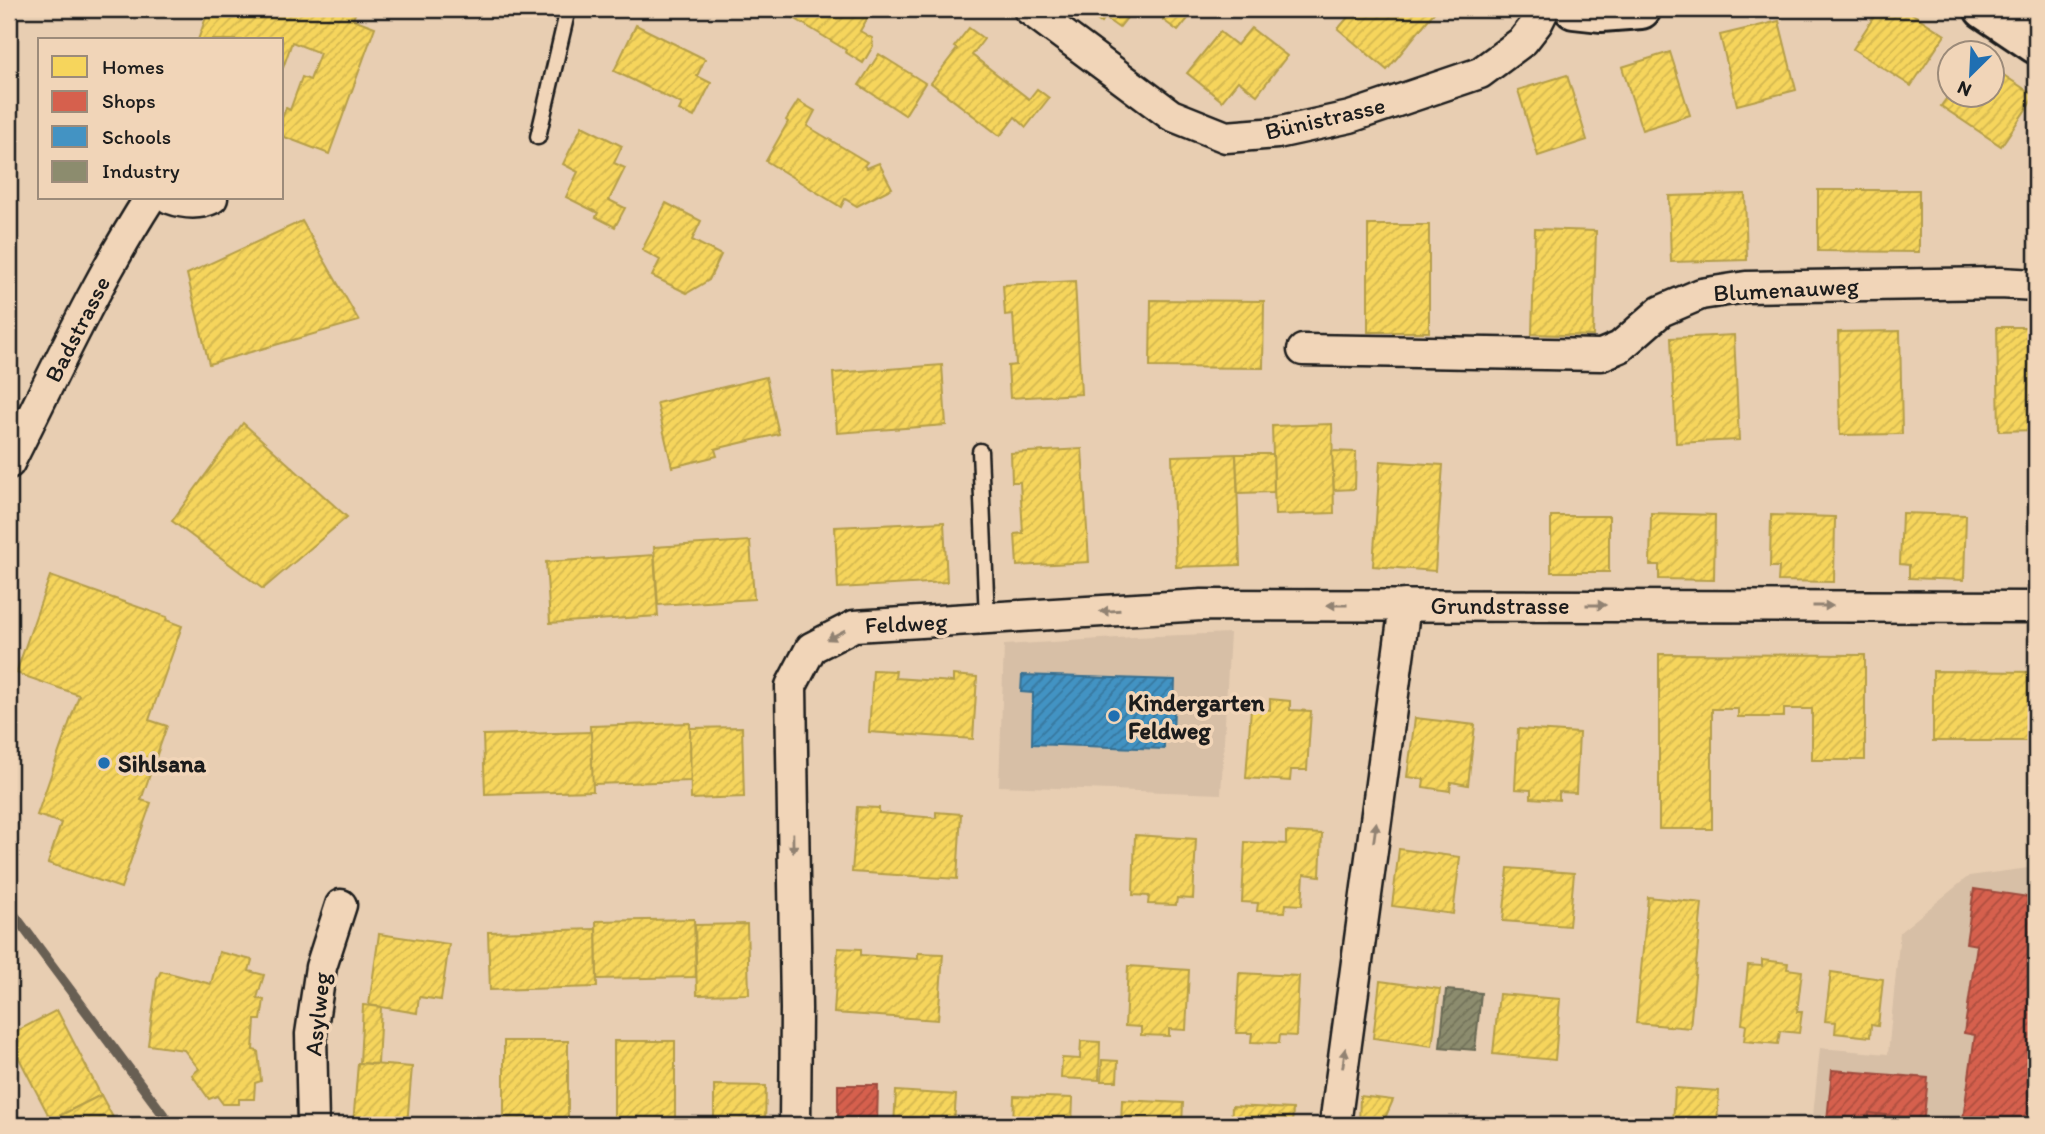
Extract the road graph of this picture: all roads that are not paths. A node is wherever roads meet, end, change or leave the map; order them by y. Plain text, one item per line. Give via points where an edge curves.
1 (568, 9) edge
2 (1029, 9) edge
3 (1544, 9) edge
4 (1574, 9) edge
5 (1641, 9) edge
6 (1984, 9) edge
7 (2036, 44) edge
8 (538, 137) dead end
9 (149, 200) edge
10 (177, 200) edge
11 (207, 200) edge
12 (2036, 285) edge
13 (1303, 350) dead end
14 (980, 451) dead end
15 (9, 463) edge
16 (1405, 605) junction
17 (2036, 607) edge
18 (987, 619) junction
19 (341, 905) dead end
20 (313, 1125) edge
21 (795, 1125) edge
22 (1335, 1125) edge

1 - 8 lane
2 - 3 street, Bünistrasse via 1171,115 1226,137 1277,133 1350,117 1480,73 1523,41
4 - 5 main road
6 - 7 main road
9 - 15 street, Badstrasse
10 - 11 street
12 - 13 street, Blumenauweg via 1746,287 1701,294 1661,311 1620,347 1601,355
14 - 18 lane
16 -> 17 street, Grundstrasse
16 -> 18 street, Feldweg via 1202,606
22 -> 16 street, Grundstrasse
18 -> 21 street, Feldweg via 854,626 811,648 790,686
19 - 20 street, Asylweg via 321,967 311,1034

